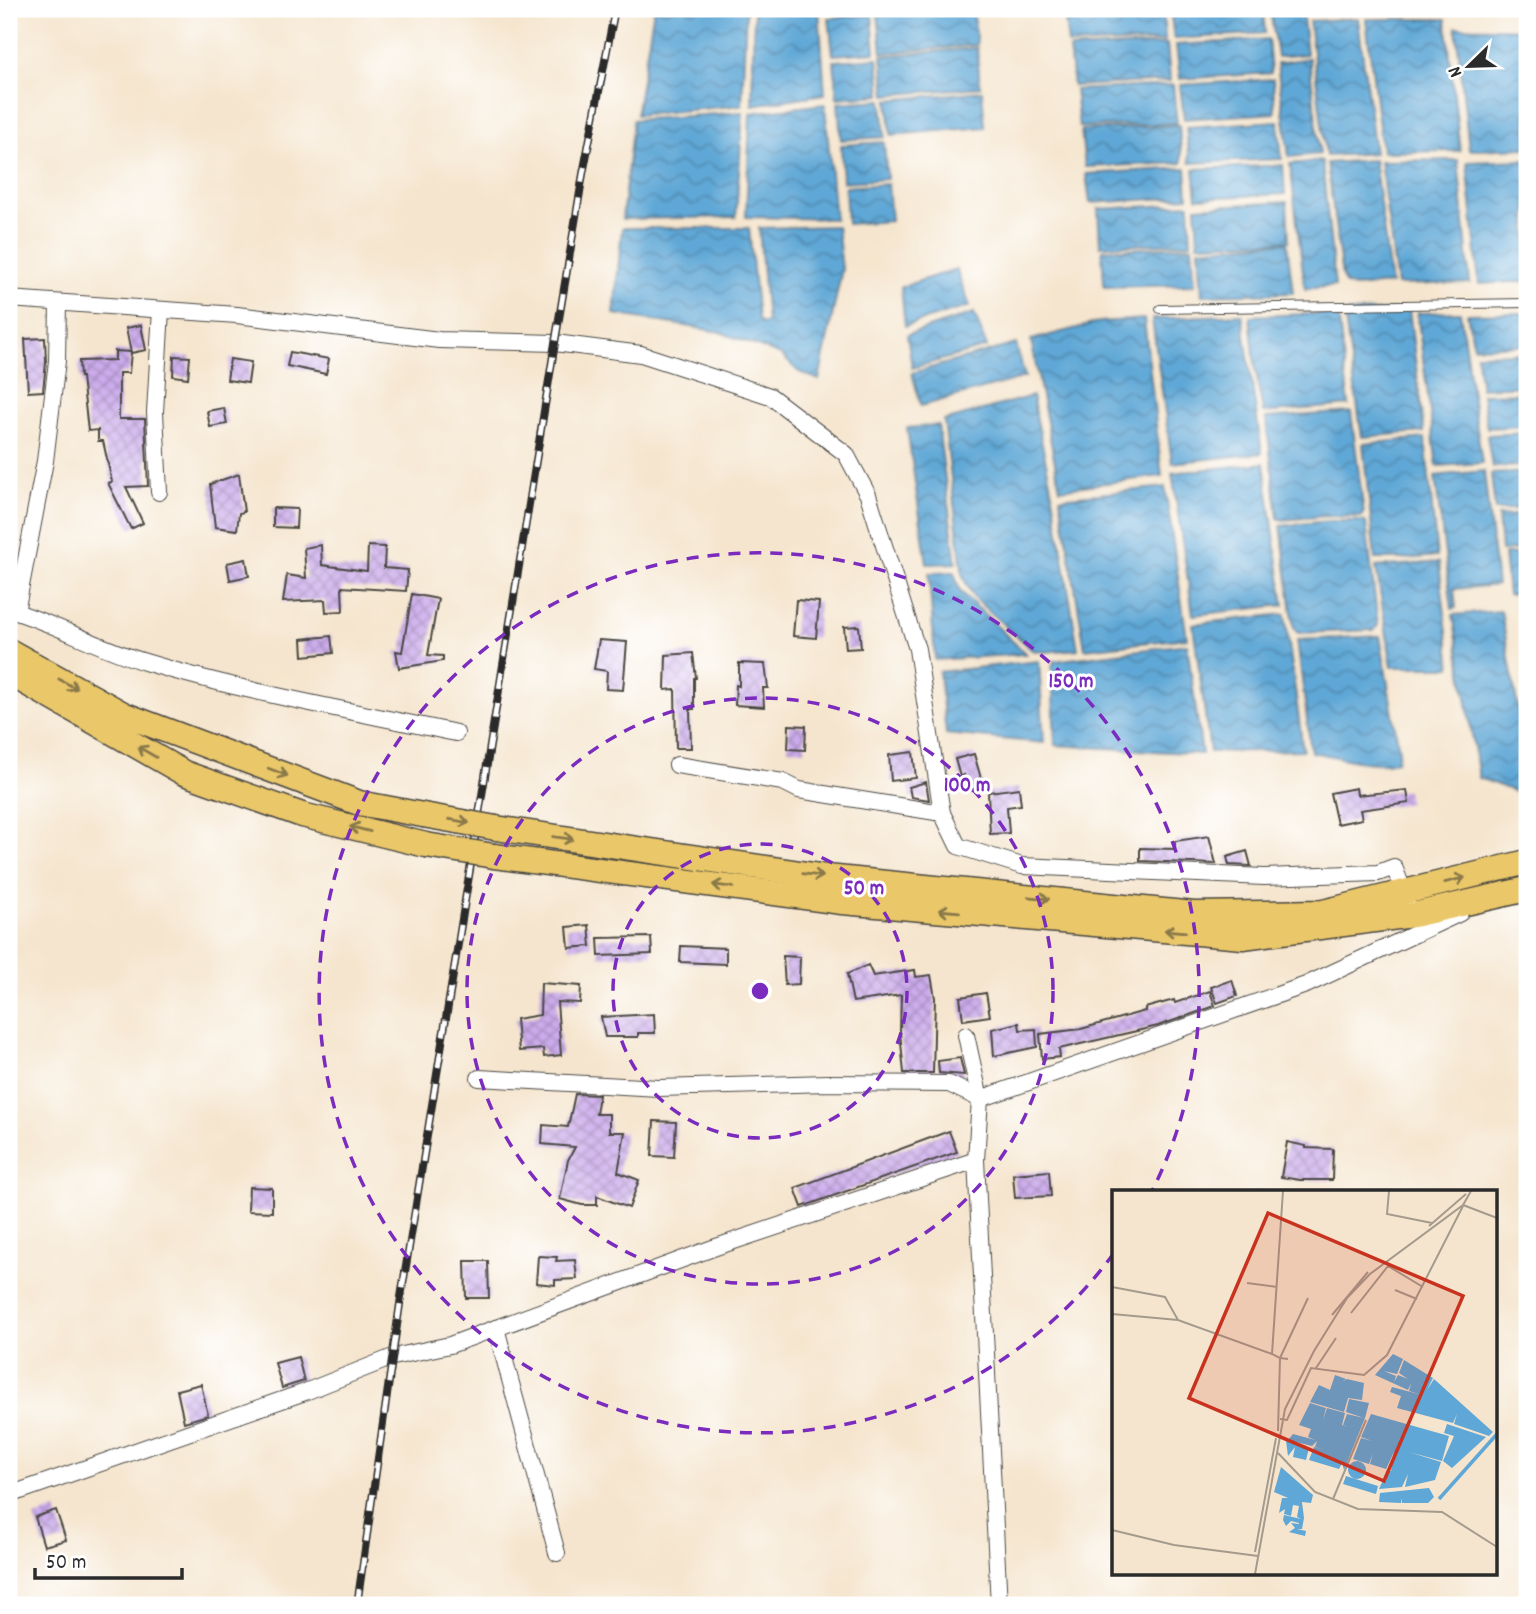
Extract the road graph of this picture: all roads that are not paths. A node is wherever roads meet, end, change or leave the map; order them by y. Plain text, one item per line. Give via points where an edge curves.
1 (9, 299) edge
2 (58, 303) junction
3 (1527, 303) edge
4 (1160, 309) dead end
5 (161, 310) junction
6 (159, 492) dead end
7 (9, 651) edge
8 (9, 673) edge
9 (456, 733) dead end
10 (677, 765) dead end
11 (942, 813) junction
12 (1527, 862) edge
13 (1527, 889) edge
14 (1497, 895) junction
15 (1409, 904) junction
16 (967, 1035) dead end
17 (479, 1078) dead end
18 (980, 1099) junction
19 (976, 1160) junction
20 (496, 1328) junction
21 (9, 1495) edge
22 (557, 1553) dead end
23 (999, 1605) edge

1 - 2 street
2 - 5 street
2 - 9 street via 57,360 45,461 16,612 142,662 269,695
3 - 4 lane
5 - 6 street via 155,412
5 - 11 street via 439,340 555,343 641,354 770,396 846,454 869,495 917,649
7 -> 15 main road, bridge via 125,715 359,803 423,815 827,877 1194,914 1323,912
15 -> 8 main road, bridge via 1243,937 842,902 426,845 302,815 184,773
10 - 11 street
11 - 15 street via 958,846 1022,866 1264,877 1378,873 1394,867
15 -> 12 main road
13 - 14 main road
14 - 15 main road
14 - 18 street via 1306,985
16 - 18 street
17 - 18 street via 659,1088 949,1084
18 - 19 street
19 - 20 street via 713,1248
19 - 23 street
20 - 21 street via 450,1345 393,1357
20 - 22 street

